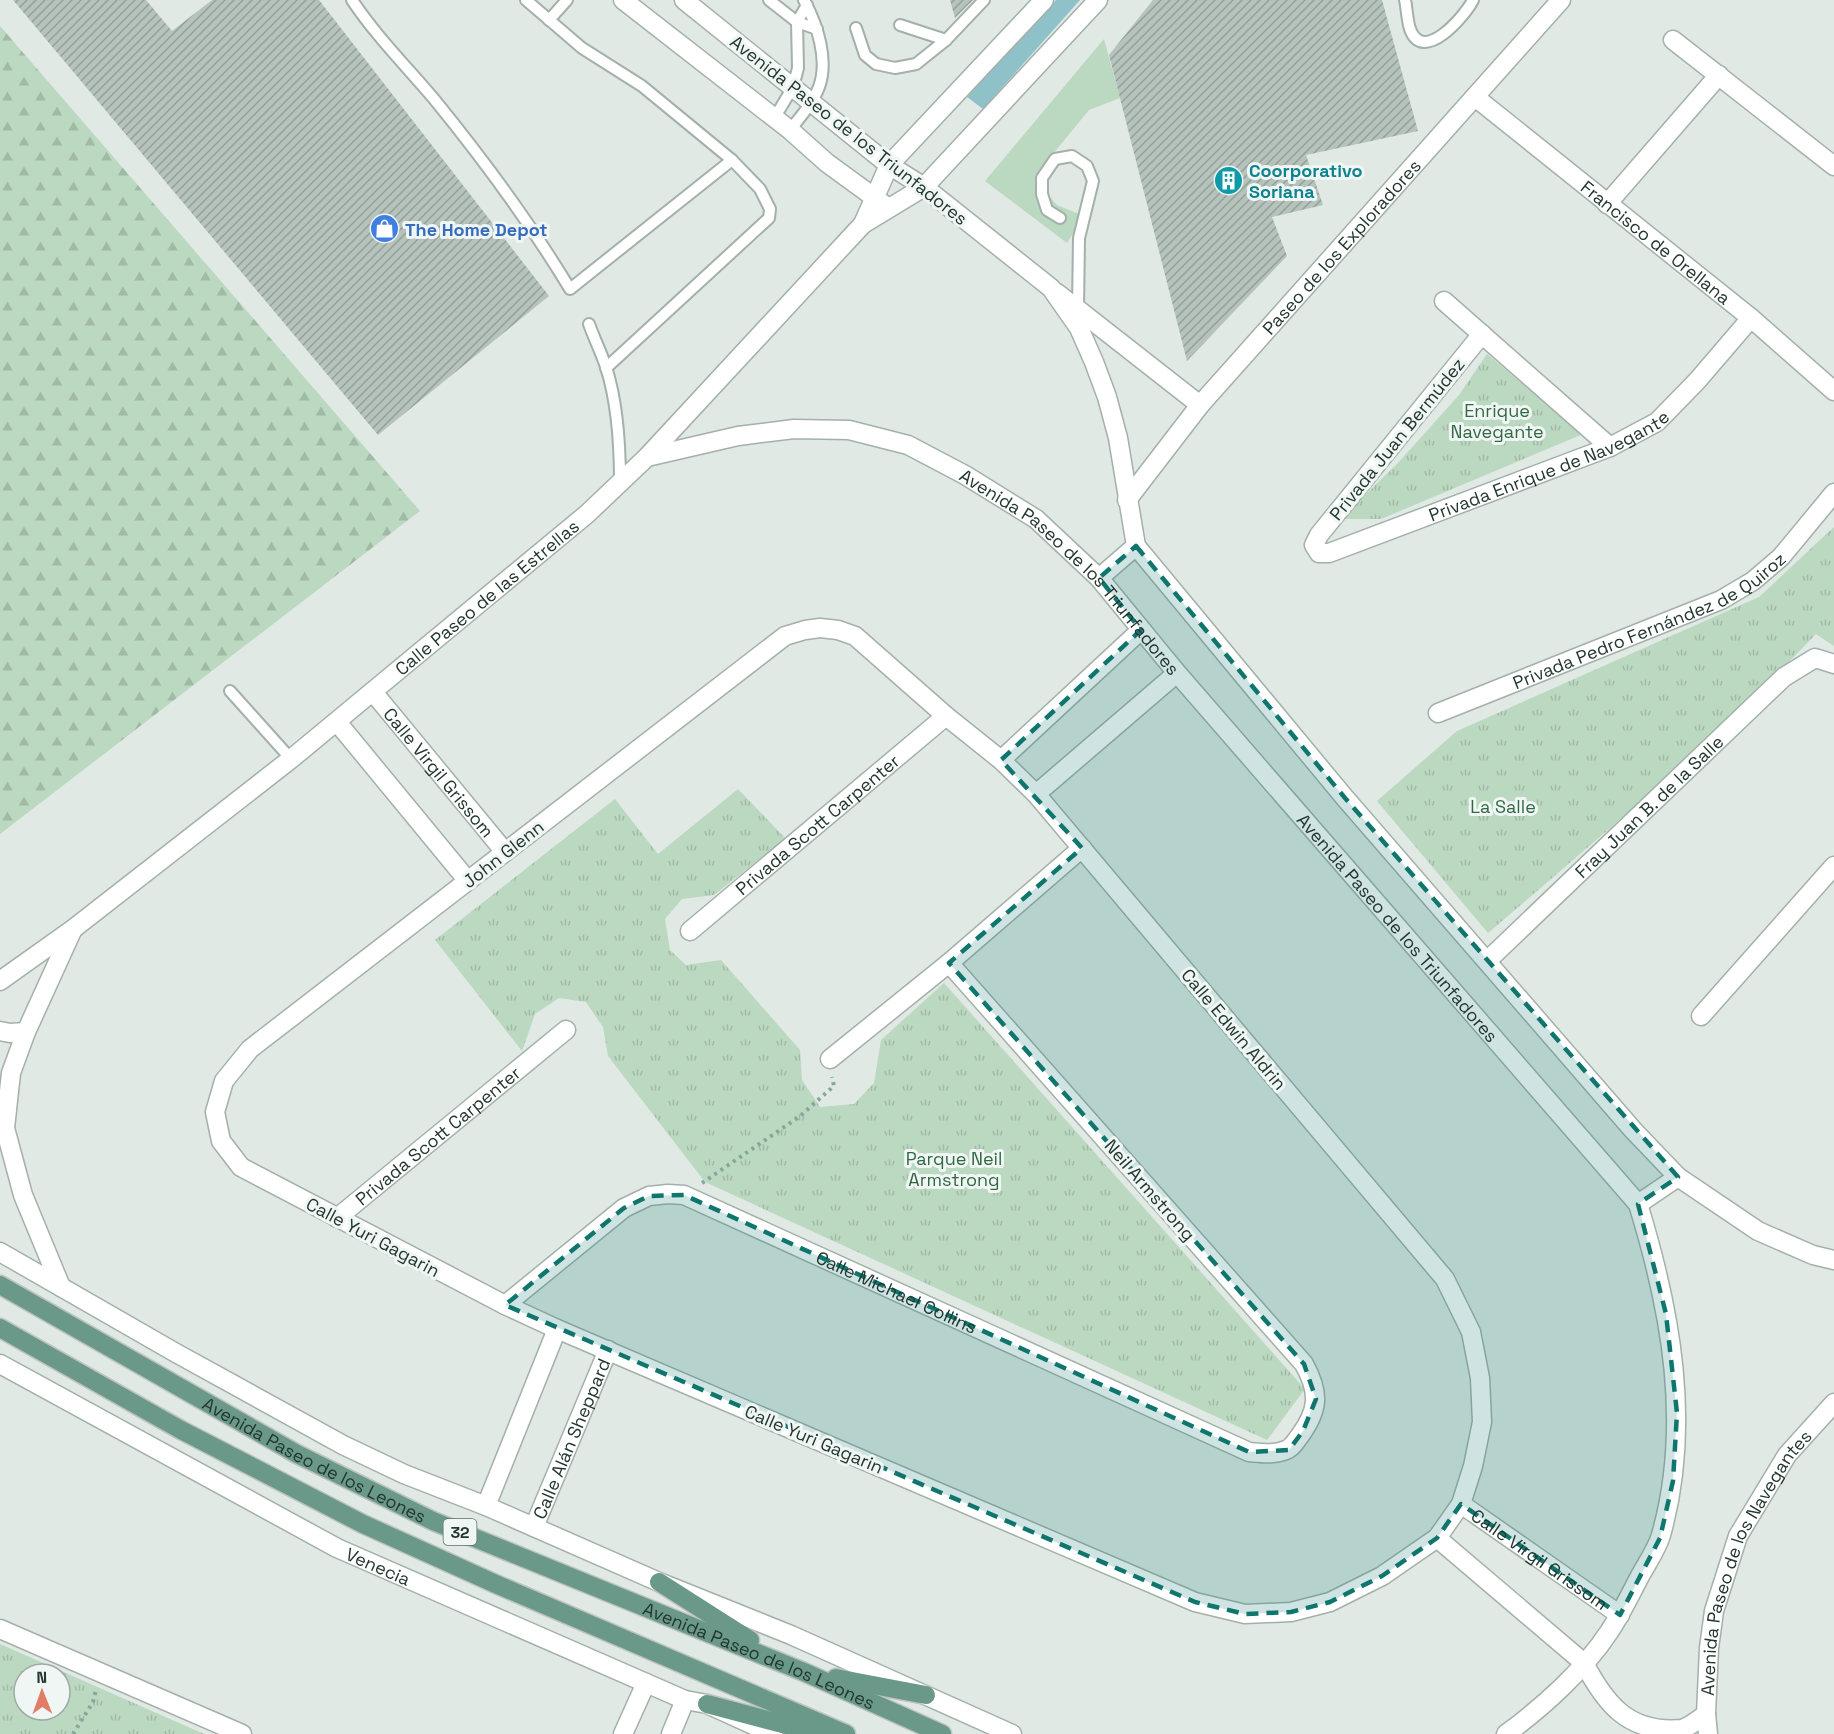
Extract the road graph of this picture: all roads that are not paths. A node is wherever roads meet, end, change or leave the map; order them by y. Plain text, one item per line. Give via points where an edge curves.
1 (352, 0) edge
2 (528, 0) edge
3 (567, 0) edge
4 (623, 0) edge
5 (684, 0) edge
6 (769, 0) edge
7 (984, 0) edge
8 (1044, 0) edge
9 (1098, 0) edge
10 (1405, 0) edge
11 (1473, 0) edge
12 (1561, 0) edge
13 (805, 3) edge
14 (549, 21) junction
15 (797, 22) junction
16 (900, 25) dead end
17 (856, 28) dead end
18 (817, 29) junction
19 (946, 40) junction
20 (1673, 40) dead end
21 (1719, 75) junction
22 (793, 87) junction
23 (1475, 97) junction
24 (812, 101) junction
25 (775, 117) junction
26 (790, 130) junction
27 (732, 160) junction
28 (889, 165) junction
29 (1834, 166) edge
30 (924, 187) junction
31 (882, 203) junction
32 (1607, 204) junction
33 (1060, 218) dead end
34 (1051, 288) junction
35 (1444, 301) dead end
36 (1078, 309) junction
37 (1751, 318) junction
38 (589, 324) dead end
39 (1482, 334) junction
40 (606, 368) junction
41 (1834, 391) edge
42 (1200, 405) junction
43 (1610, 447) junction
44 (647, 457) junction
45 (620, 483) junction
46 (1834, 493) edge
47 (1127, 500) junction
48 (1314, 545) joint
49 (1136, 546) junction
50 (1099, 578) junction
51 (820, 628) joint
52 (1141, 630) junction
53 (1834, 664) edge
54 (1177, 672) junction
55 (230, 691) dead end
56 (373, 692) junction
57 (1438, 713) dead end
58 (946, 716) junction
59 (337, 722) junction
60 (291, 759) junction
61 (1001, 760) junction
62 (1036, 794) junction
63 (1082, 848) junction
64 (504, 852) junction
65 (1834, 866) edge
66 (468, 881) junction
67 (73, 929) junction
68 (690, 931) dead end
69 (1487, 961) junction
70 (949, 963) junction
71 (0, 981) edge
72 (1701, 1016) dead end
73 (566, 1030) dead end
74 (0, 1031) edge
75 (26, 1032) junction
76 (830, 1059) road end
77 (215, 1112) joint
78 (2, 1121) edge
79 (1678, 1178) junction
80 (1638, 1204) junction
81 (337, 1218) junction
82 (0, 1252) edge
83 (1834, 1260) edge
84 (0, 1285) edge
85 (61, 1287) junction
86 (505, 1305) junction
87 (0, 1328) edge
88 (557, 1329) junction
89 (608, 1350) junction
90 (0, 1364) edge
91 (1834, 1404) edge
92 (1303, 1431) joint
93 (1461, 1504) junction
94 (486, 1506) junction
95 (1449, 1522) joint
96 (534, 1527) junction
97 (1437, 1538) junction
98 (658, 1582) junction
99 (1620, 1615) junction
100 (0, 1629) edge
101 (1584, 1663) junction
102 (797, 1669) junction
103 (646, 1683) junction
104 (926, 1695) junction
105 (685, 1700) junction
106 (706, 1704) junction
107 (1706, 1714) junction
108 (242, 1734) edge
109 (623, 1734) edge
110 (671, 1734) edge
111 (773, 1734) edge
112 (820, 1734) edge
113 (846, 1734) edge
114 (942, 1734) edge
115 (1012, 1734) edge
116 (1506, 1734) edge
117 (1708, 1734) edge

1 - 27 lane via 472,147 570,289
2 - 14 lane
3 - 14 lane
4 - 25 street, Avenida Paseo de los Triunfadores
5 - 22 street, Avenida Paseo de los Triunfadores
6 - 15 lane
7 - 19 lane
8 - 28 street, Calle Paseo de las Estrellas
9 - 30 street
10 - 11 lane via 1410,30 1418,39 1428,42 1440,38
12 - 23 street, Paseo de los Exploradores
13 - 15 lane
13 - 18 lane
14 - 27 lane via 582,48 642,86
15 - 18 lane
15 - 22 lane via 798,68
16 - 19 lane
17 - 19 lane via 865,56 876,64 895,68 916,64
18 - 24 lane via 822,71
20 - 21 street
21 - 29 street
21 - 32 street
22 - 24 street, Avenida Paseo de los Triunfadores
22 - 25 lane
23 - 32 street, Francisco de Orellana
23 - 42 street, Paseo de los Exploradores
24 - 26 lane
24 - 28 street, Avenida Paseo de los Triunfadores
25 - 26 street, Avenida Paseo de los Triunfadores
26 - 31 street, Avenida Paseo de los Triunfadores
27 - 40 lane via 760,189 770,209 769,218
28 - 30 street, Avenida Paseo de los Triunfadores
28 - 31 street, Calle Paseo de las Estrellas
30 - 31 street
30 - 34 street, Avenida Paseo de los Triunfadores
31 - 44 street, Calle Paseo de las Estrellas
32 - 37 street, Francisco de Orellana
33 - 36 lane via 1047,210 1042,178 1054,159 1071,156 1087,166 1093,180 1079,238
34 - 36 street
34 - 47 street, Avenida Paseo de los Triunfadores via 1079,328 1104,388 1118,438
35 - 39 street
36 - 42 street
37 - 41 street, Francisco de Orellana
37 - 43 street, Privada Enrique de Navegante via 1657,422
38 - 40 lane
39 - 43 street
39 - 48 street, Privada Juan Bermúdez
40 - 45 lane via 620,444
42 - 47 street, Paseo de los Exploradores
43 - 48 street, Privada Enrique de Navegante via 1329,553 1319,553
44 - 45 street, Calle Paseo de las Estrellas
44 - 50 street, Avenida Paseo de los Triunfadores via 738,436 794,429 849,430 908,445 1036,519
45 - 56 street, Calle Paseo de las Estrellas
46 - 57 street, Privada Pedro Fernández de Quiroz via 1781,557 1753,581 1721,600
47 - 49 street, Avenida Paseo de los Triunfadores
49 - 50 street
49 - 69 street, Avenida Paseo de los Triunfadores via 1345,798
50 - 52 street, Avenida Paseo de los Triunfadores
51 - 58 street, Calle Edwin Aldrin via 855,636
51 - 64 street, John Glenn via 785,636
52 - 54 street, Avenida Paseo de los Triunfadores
52 - 61 street
53 - 69 street, Fray Juan B. de la Salle via 1815,658 1784,676
54 - 62 street
54 - 80 street, Avenida Paseo de los Triunfadores
55 - 60 lane
56 - 59 street, Calle Paseo de las Estrellas
56 - 64 street, Calle Virgil Grissom
58 - 61 street, Calle Edwin Aldrin
58 - 68 street, Privada Scott Carpenter
59 - 60 street, Calle Paseo de las Estrellas
59 - 66 street
60 - 67 street, Calle Paseo de las Estrellas
61 - 62 street, Calle Edwin Aldrin
62 - 63 street, Calle Edwin Aldrin
63 - 70 street
63 - 93 street, Calle Edwin Aldrin via 1445,1279 1471,1332 1480,1378 1482,1422
64 - 66 street, John Glenn
65 - 72 street
66 - 77 street, John Glenn via 250,1049 224,1081
67 - 71 street, Calle Paseo de las Estrellas
67 - 75 street, Calle Paseo de las Estrellas
69 - 79 street, Avenida Paseo de los Triunfadores
70 - 76 street
70 - 92 street, Neil Armstrong via 1304,1364 1314,1382 1316,1399
73 - 81 street, Privada Scott Carpenter
74 - 75 street
75 - 78 street, Calle Paseo de las Estrellas via 11,1073
77 - 81 street, Calle Yuri Gagarin via 221,1141 241,1167
78 - 85 street, Calle Paseo de las Estrellas via 23,1195
79 - 80 street
79 - 83 street, Avenida Paseo de los Triunfadores via 1758,1231
80 - 99 street, Avenida Paseo de los Triunfadores via 1656,1262 1666,1314 1677,1413 1673,1481 1660,1538
81 - 86 street, Calle Yuri Gagarin
82 - 85 street
84 - 102 main road, Avenida Paseo de los Leones / 32 via 297,1454 433,1521
85 - 94 street via 343,1445
86 - 88 street, Calle Yuri Gagarin
86 - 92 street, Calle Michael Collins via 624,1208 649,1196 684,1195 1249,1452 1272,1454 1289,1450
87 - 113 main road, Avenida Paseo de los Leones / 32 via 181,1430 363,1524 498,1586
88 - 89 street, Calle Yuri Gagarin
88 - 94 street
89 - 96 street, Calle Alán Sheppard
89 - 97 street, Calle Yuri Gagarin via 1195,1602 1245,1614 1291,1612 1330,1602 1382,1576
90 - 103 street, Venecia via 337,1548
91 - 107 street, Avenida Paseo de los Navegantes via 1787,1455 1738,1536 1714,1611
93 - 95 street, Calle Edwin Aldrin
93 - 99 street, Calle Virgil Grissom
94 - 96 street
95 - 97 street, Calle Yuri Gagarin
96 - 98 street
97 - 101 street
98 - 102 main road
98 - 104 street
99 - 101 street, Avenida Paseo de los Triunfadores
100 - 108 street
101 - 107 street via 1602,1698 1620,1719 1645,1731 1665,1733 1684,1729
101 - 116 street, Avenida Paseo de los Triunfadores
102 - 104 main road
102 - 114 main road, Avenida Paseo de los Leones / 32
103 - 105 street, Venecia
103 - 109 street
104 - 115 street
105 - 106 street, Venecia
105 - 110 street
106 - 111 street, Venecia
106 - 112 main road
107 - 117 street, Avenida Paseo de los Navegantes

